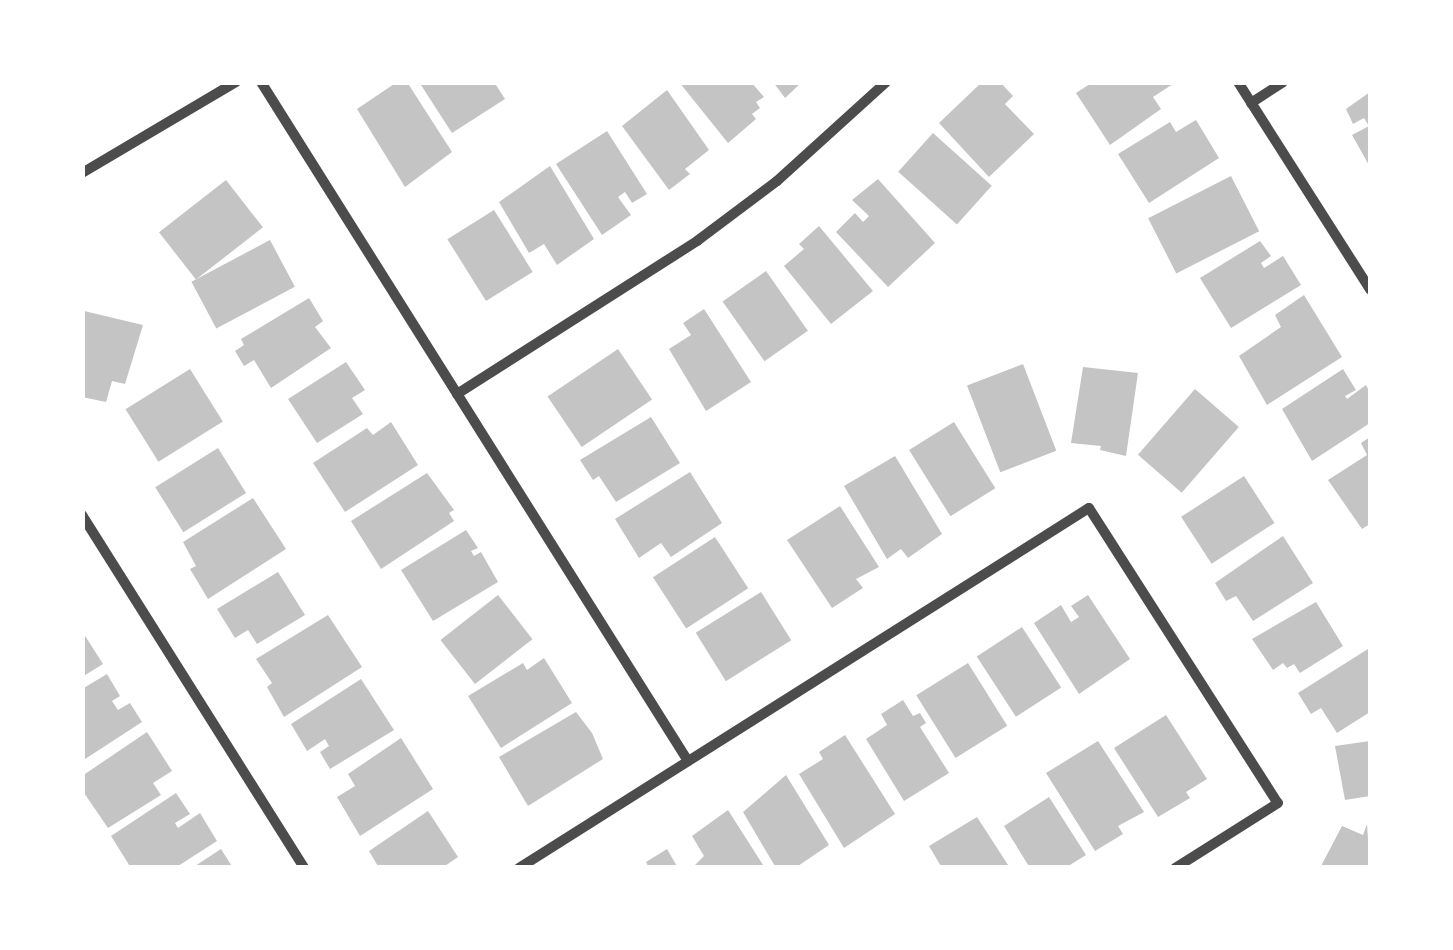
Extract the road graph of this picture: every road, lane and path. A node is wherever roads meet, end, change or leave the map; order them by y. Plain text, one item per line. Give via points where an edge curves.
1 (236, 82) edge
2 (260, 82) edge
3 (886, 82) edge
4 (1238, 82) edge
5 (1283, 82) edge
6 (1251, 103) junction
7 (82, 173) edge
8 (1370, 288) edge
9 (457, 394) junction
10 (82, 515) edge
11 (688, 761) junction
12 (304, 868) edge
13 (519, 868) edge
14 (1174, 868) edge

1 - 7 street
2 - 9 street
3 - 9 street via 777,181 696,241
4 - 6 street
5 - 6 street
6 - 8 street
9 - 11 street
10 - 12 street
11 - 13 street
11 - 14 street via 1089,508 1278,803

